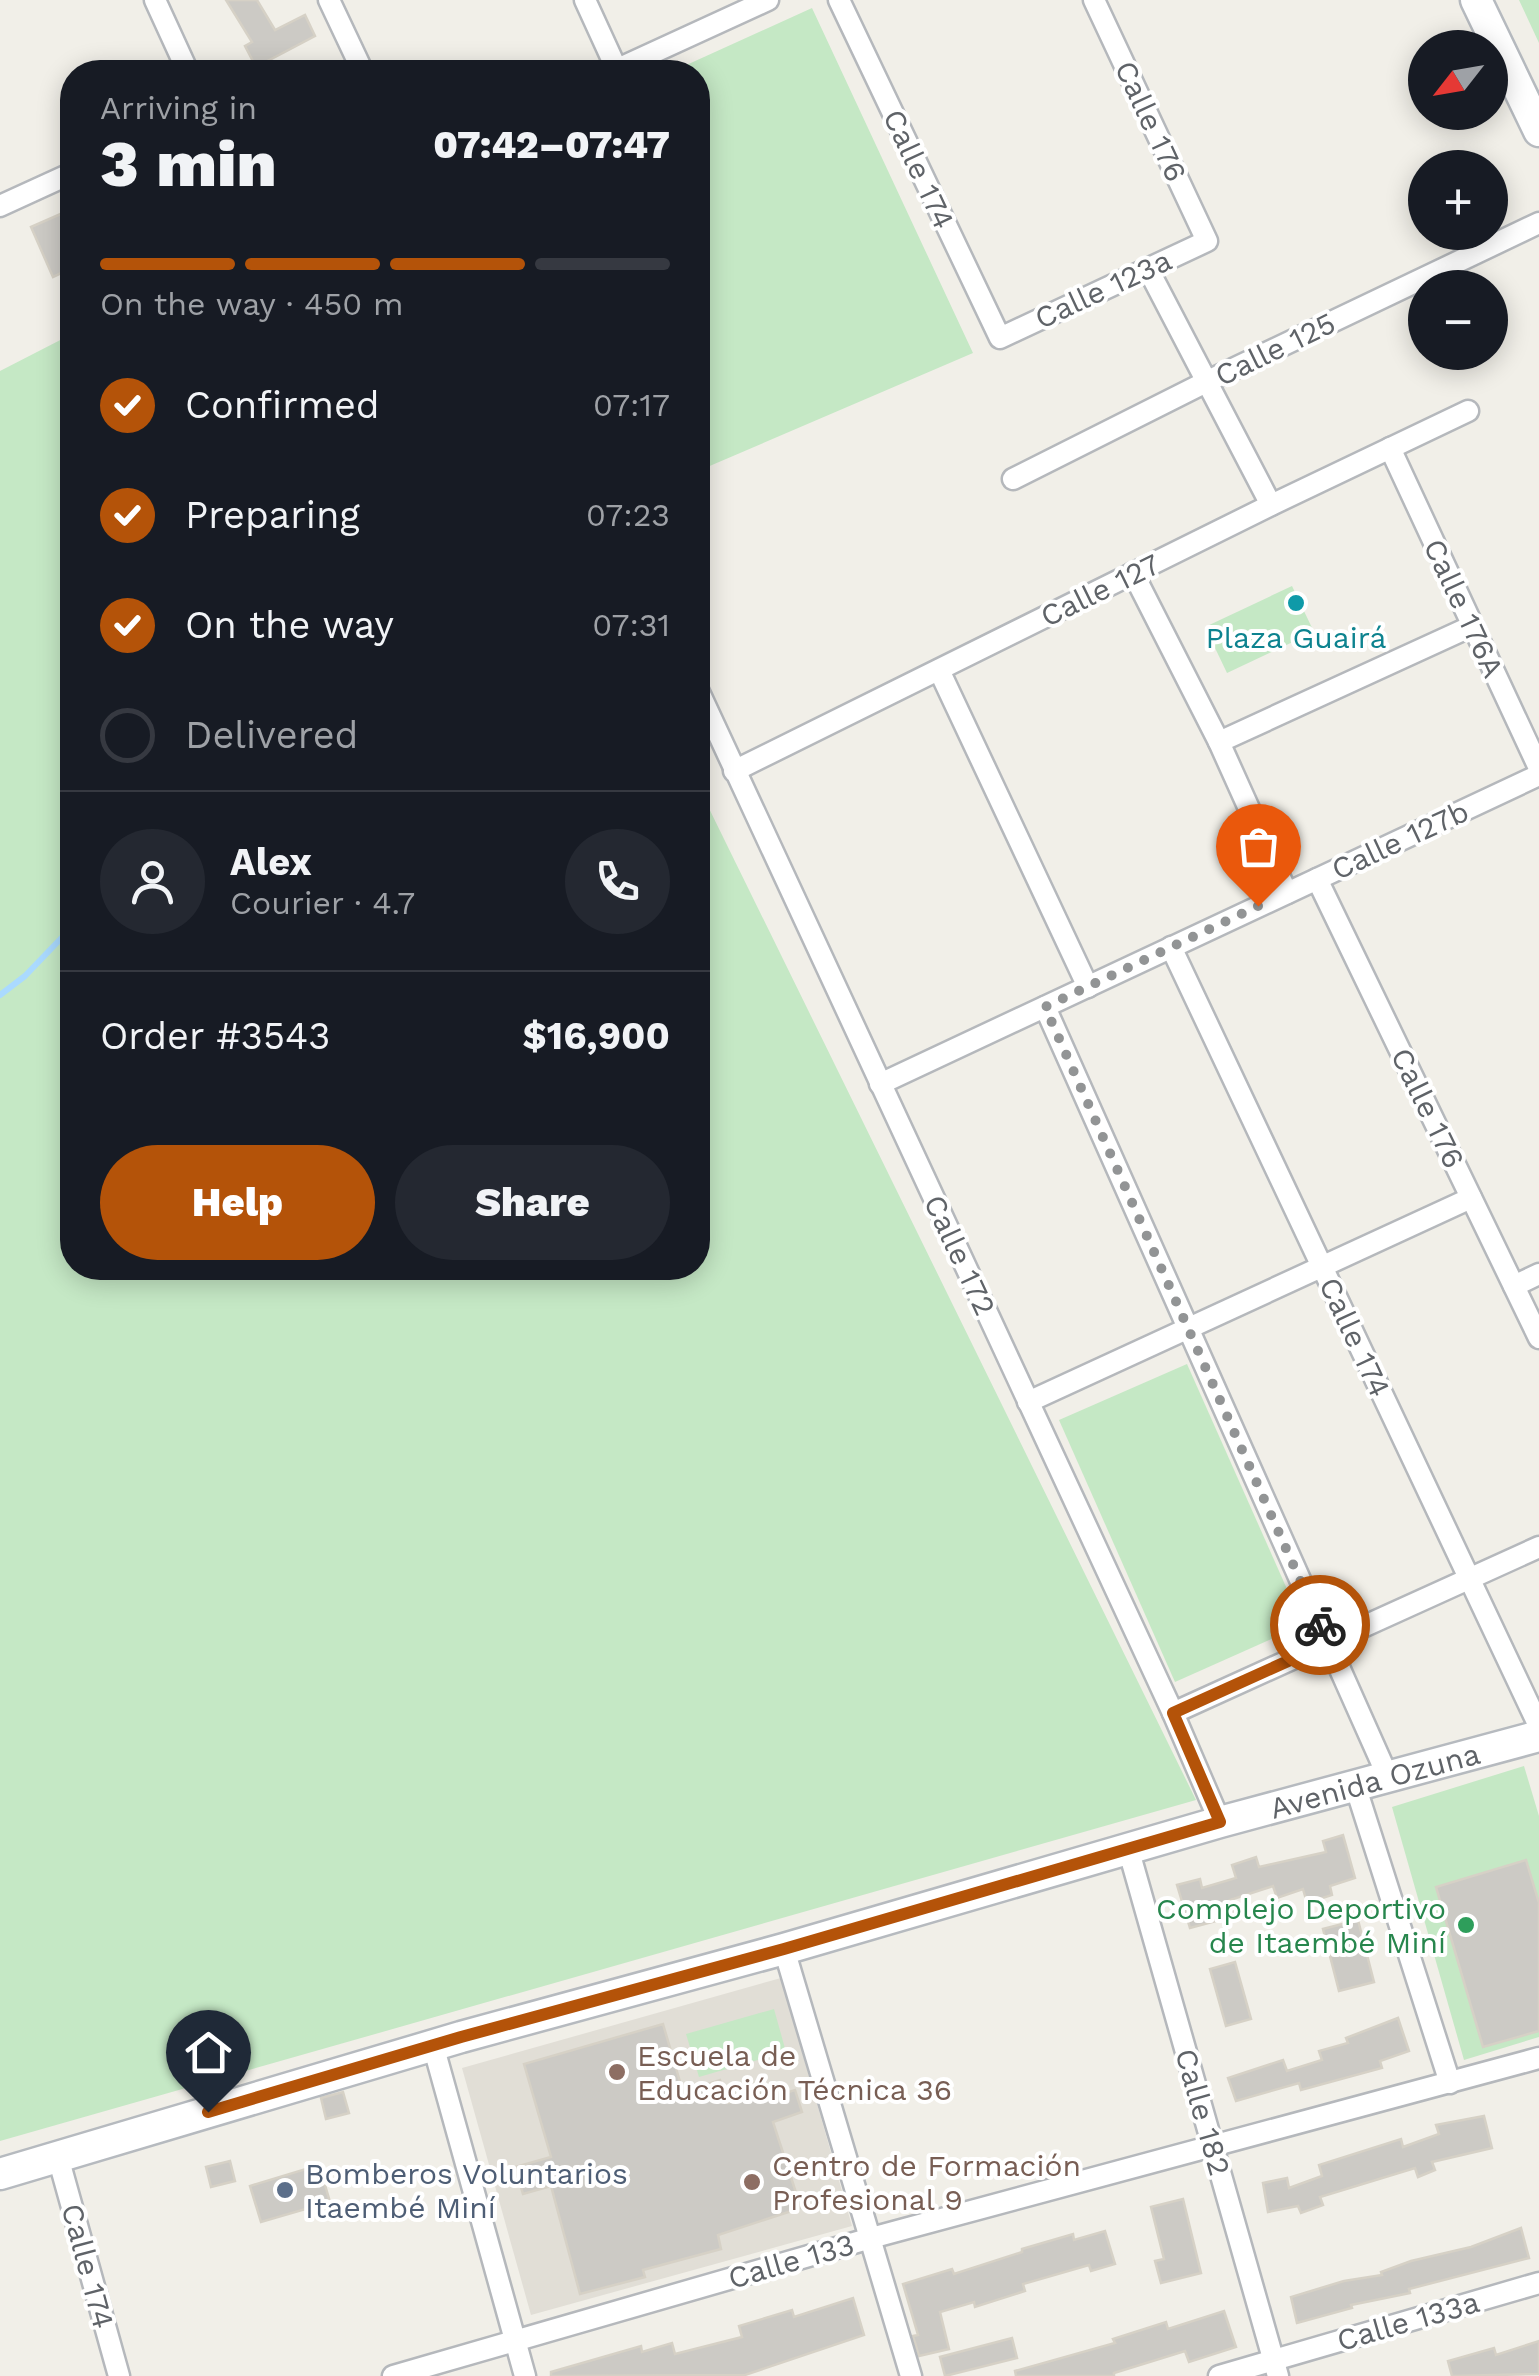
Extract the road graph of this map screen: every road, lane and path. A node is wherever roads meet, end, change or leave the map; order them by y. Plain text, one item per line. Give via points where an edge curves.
1 (155, 0) edge
2 (330, 0) edge
3 (585, 0) edge
4 (768, 0) edge
5 (839, 0) edge
6 (1094, 0) edge
7 (1476, 0) edge
8 (182, 60) edge
9 (358, 60) edge
10 (610, 60) edge
11 (638, 60) edge
12 (1539, 131) edge
13 (60, 178) edge
14 (0, 206) edge
15 (1539, 223) edge
16 (1207, 241) joint
17 (1148, 269) junction
18 (1000, 338) joint
19 (1208, 381) junction
20 (1468, 411) dead end
21 (1390, 448) junction
22 (1013, 479) dead end
23 (1271, 504) junction
24 (1133, 574) junction
25 (1472, 626) junction
26 (939, 670) junction
27 (710, 717) edge
28 (1219, 742) junction
29 (734, 771) junction
30 (1539, 771) edge
31 (1317, 879) junction
32 (1287, 892) junction
33 (1171, 948) junction
34 (1088, 987) junction
35 (1045, 1007) junction
36 (880, 1084) junction
37 (1471, 1198) junction
38 (1322, 1266) junction
39 (1539, 1274) edge
40 (1514, 1286) junction
41 (1188, 1328) junction
42 (1539, 1338) edge
43 (1028, 1402) junction
44 (1539, 1548) edge
45 (1469, 1580) junction
46 (1328, 1643) junction
47 (1173, 1713) junction
48 (1539, 1726) edge
49 (1539, 1736) edge
50 (1388, 1777) junction
51 (1355, 1785) junction
52 (1220, 1822) junction
53 (1128, 1848) junction
54 (784, 1949) junction
55 (433, 2045) junction
56 (1539, 2058) edge
57 (1450, 2082) junction
58 (1212, 2148) junction
59 (58, 2157) junction
60 (0, 2174) edge
61 (872, 2238) junction
62 (1539, 2283) edge
63 (515, 2341) junction
64 (1276, 2368) edge
65 (119, 2376) edge
66 (393, 2376) edge
67 (526, 2376) edge
68 (912, 2376) edge
69 (1219, 2376) edge

1 - 8 street
2 - 9 street
3 - 10 street
4 - 11 street
5 - 18 street, Calle 174
6 - 16 street, Calle 176
7 - 12 main road
13 - 14 street
15 - 19 street, Calle 125
16 - 17 street, Calle 123a
17 - 18 street, Calle 123a
17 - 19 street
19 - 22 street, Calle 125
19 - 23 street
20 - 21 street, Calle 127
21 - 23 street, Calle 127
21 - 25 street, Calle 176A
23 - 24 street, Calle 127
24 - 26 street, Calle 127
24 - 28 street
25 - 28 street
25 - 30 street, Calle 176A
26 - 29 street, Calle 127
26 - 34 street
27 - 29 street, Calle 172
28 - 32 street
29 - 36 street, Calle 172
30 - 31 street, Calle 127b
31 - 32 street, Calle 127b
31 - 37 street, Calle 176
32 - 33 street, Calle 127b
33 - 34 street, Calle 127b
33 - 38 street, Calle 174
34 - 35 street, Calle 127b
35 - 36 street, Calle 127b
35 - 41 street
36 - 43 street, Calle 172
37 - 38 street
37 - 40 street, Calle 176
38 - 41 street
38 - 45 street, Calle 174
39 - 40 street
40 - 42 street, Calle 176
41 - 43 street
41 - 46 street
43 - 47 street, Calle 172
44 - 45 street
45 - 46 street
45 - 48 street, Calle 174
46 - 47 street
46 - 50 street
47 - 52 street, Calle 172
49 - 50 main road, Avenida Ozuna
50 - 51 main road, Avenida Ozuna
51 - 52 main road, Avenida Ozuna
51 - 57 street
52 - 53 main road, Avenida Ozuna
53 - 54 main road, Avenida Ozuna
53 - 58 street, Calle 182
54 - 55 main road, Avenida Ozuna
54 - 61 street
55 - 59 main road, Avenida Ozuna
55 - 63 street
56 - 57 street, Calle 133
57 - 58 street, Calle 133
58 - 61 street, Calle 133
58 - 64 street, Calle 182
59 - 60 main road, Avenida Ozuna
59 - 65 street, Calle 174
61 - 63 street, Calle 133
61 - 68 street
62 - 64 street, Calle 133a
63 - 66 street, Calle 133
63 - 67 street
64 - 69 street, Calle 133a

